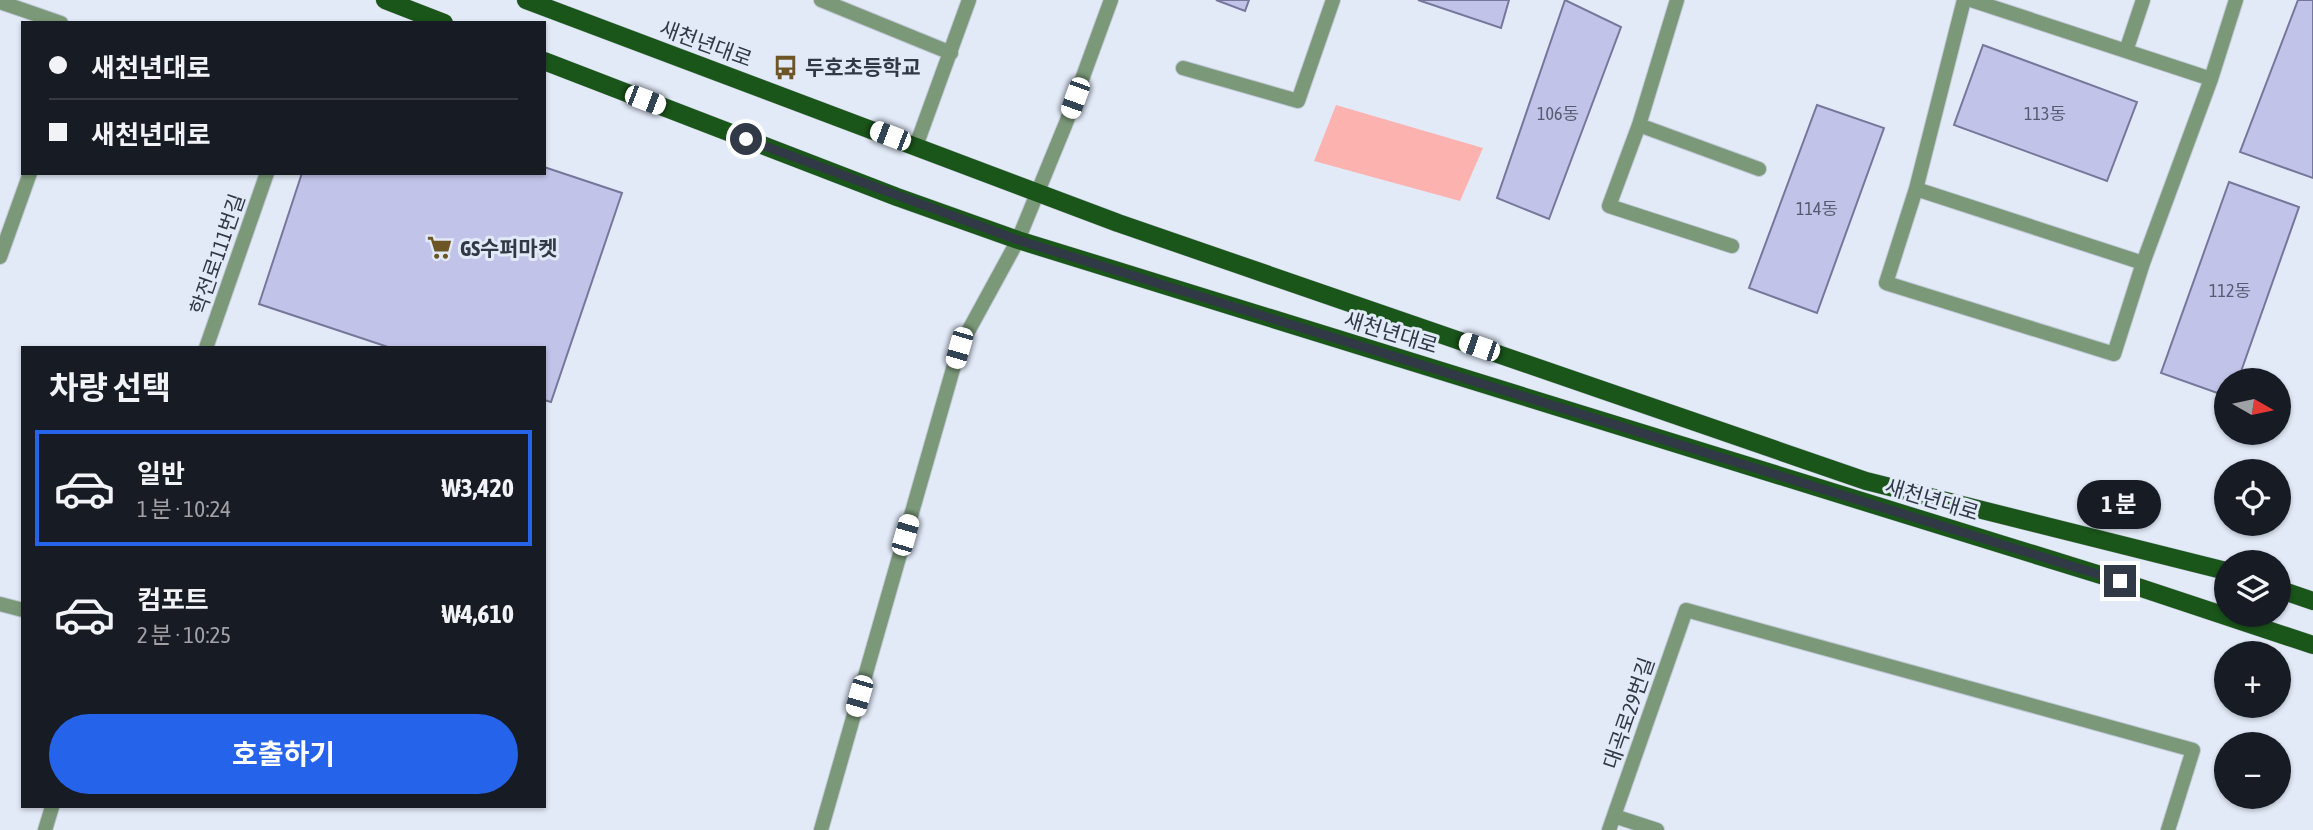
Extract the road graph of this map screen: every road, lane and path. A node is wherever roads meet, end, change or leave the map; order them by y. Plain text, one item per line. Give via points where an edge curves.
1 (385, 0) edge
2 (526, 0) edge
3 (821, 0) edge
4 (969, 0) edge
5 (1111, 0) edge
6 (1334, 0) edge
7 (1677, 0) edge
8 (1964, 0) edge
9 (1971, 0) edge
10 (2143, 0) edge
11 (2236, 0) edge
12 (0, 2) edge
13 (55, 21) edge
14 (439, 21) edge
15 (2126, 51) junction
16 (951, 53) junction
17 (546, 62) edge
18 (1183, 68) dead end
19 (2211, 79) junction
20 (1639, 125) junction
21 (916, 146) junction
22 (1759, 169) dead end
23 (29, 175) edge
24 (266, 175) edge
25 (1916, 189) junction
26 (1038, 192) junction
27 (1018, 240) junction
28 (1732, 246) dead end
29 (0, 257) edge
30 (2143, 263) junction
31 (207, 346) edge
32 (2214, 568) edge
33 (2291, 593) edge
34 (2313, 601) edge
35 (0, 604) edge
36 (21, 609) edge
37 (2313, 645) edge
38 (52, 808) edge
39 (1612, 823) edge
40 (45, 830) edge
41 (821, 830) edge
42 (1657, 830) edge
43 (2168, 830) edge

1 - 14 main road
2 - 21 main road, 새천년대로
3 - 16 street
4 - 16 street
5 - 26 street
6 - 18 street via 1297,101
7 - 20 street
8 - 25 street
9 - 15 street
10 - 15 street
11 - 19 street
12 - 13 street
15 - 19 street
16 - 21 street
17 - 27 main road, 새천년대로
19 - 30 street
20 - 22 street
20 - 28 street via 1609,206
21 - 26 main road, 새천년대로
23 - 29 street
24 - 31 street, 학전로111번길
25 - 30 street
25 - 30 street via 1886,283 2114,354
26 - 27 street
26 - 32 main road, 새천년대로 via 1866,481
27 - 37 main road, 새천년대로
27 - 41 street via 959,348
33 - 34 main road
35 - 36 street
38 - 40 street
39 - 42 street
39 - 43 street, 대곡로29번길 via 1686,610 2193,750

